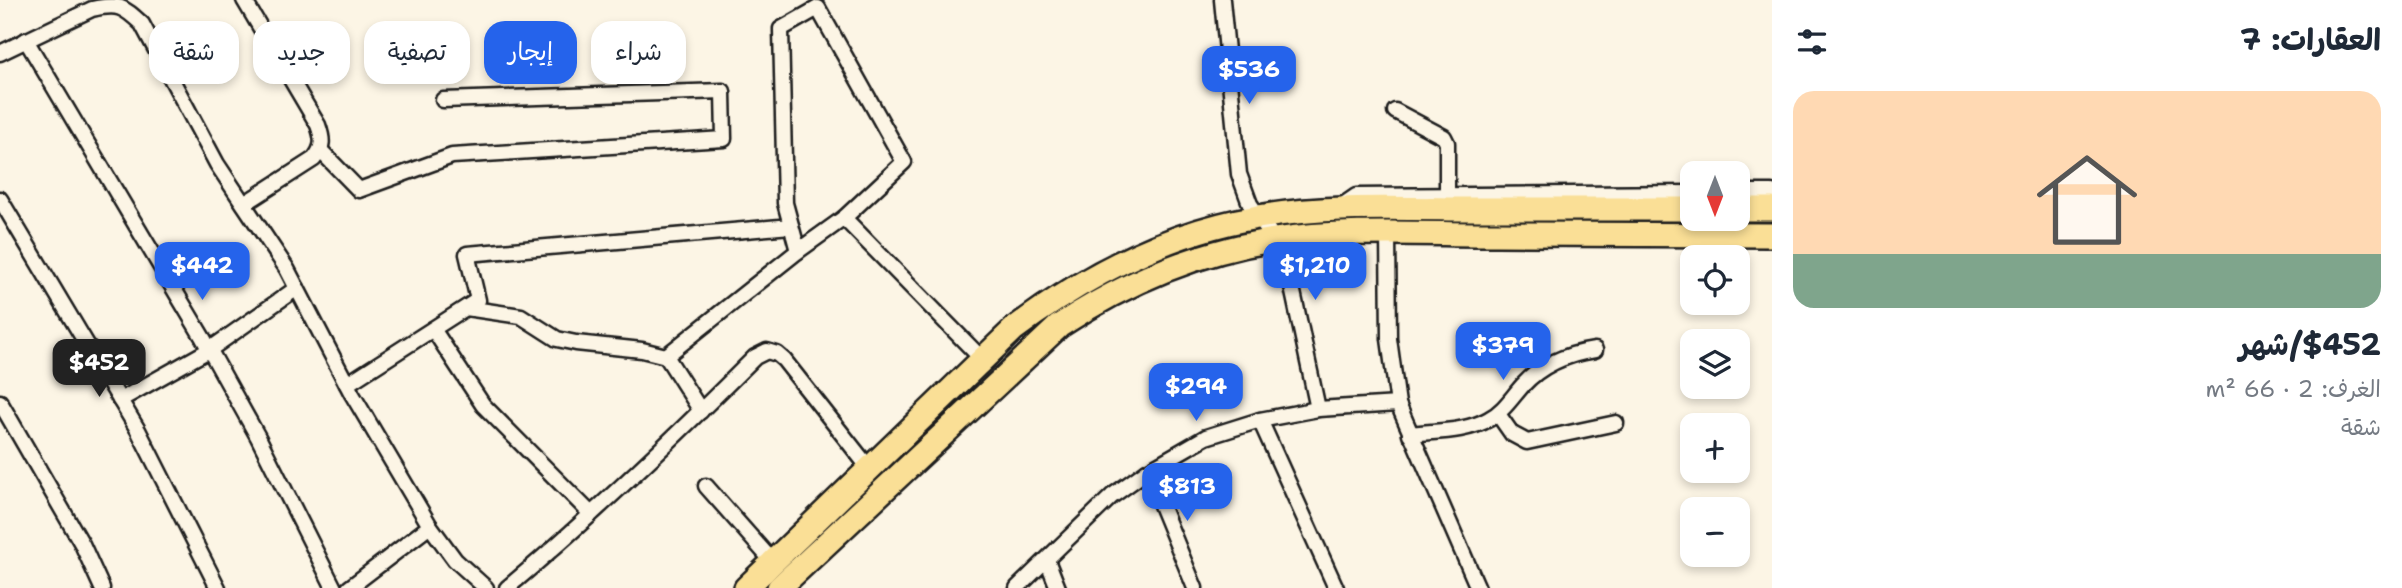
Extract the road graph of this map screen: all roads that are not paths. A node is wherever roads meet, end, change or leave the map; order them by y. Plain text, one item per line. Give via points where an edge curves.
1 (244, 0) edge
2 (1222, 0) edge
3 (26, 40) junction
4 (0, 53) edge
5 (443, 100) dead end
6 (1395, 111) dead end
7 (321, 151) junction
8 (1750, 192) edge
9 (1772, 192) edge
10 (1680, 193) edge
11 (1447, 194) junction
12 (0, 199) edge
13 (244, 204) junction
14 (1337, 209) junction
15 (1680, 209) edge
16 (1750, 209) edge
17 (1772, 209) edge
18 (1257, 217) junction
19 (844, 218) junction
20 (791, 226) junction
21 (1388, 234) junction
22 (1772, 234) edge
23 (1275, 240) junction
24 (798, 251) junction
25 (297, 288) junction
26 (466, 308) junction
27 (433, 329) junction
28 (209, 350) junction
29 (1595, 350) dead end
30 (666, 356) junction
31 (983, 360) junction
32 (347, 384) junction
33 (120, 400) junction
34 (0, 402) edge
35 (1398, 404) junction
36 (1318, 410) junction
37 (701, 411) junction
38 (1498, 414) junction
39 (1260, 419) junction
40 (1616, 423) dead end
41 (1410, 434) junction
42 (869, 468) junction
43 (1147, 471) junction
44 (706, 486) dead end
45 (592, 514) junction
46 (430, 526) junction
47 (1047, 560) junction
48 (773, 562) junction
49 (752, 585) edge
50 (102, 588) edge
51 (218, 588) edge
52 (334, 588) edge
53 (349, 588) edge
54 (486, 588) edge
55 (507, 588) edge
56 (779, 588) edge
57 (1017, 588) edge
58 (1058, 588) edge
59 (1195, 588) edge
60 (1336, 588) edge
61 (1478, 588) edge

1 - 7 street via 318,125
2 - 18 street via 1239,174
3 - 4 street
3 - 13 street via 92,9 118,6 127,10 142,24 217,164
3 - 28 street
5 - 7 street via 723,91 724,139 452,156 359,190
6 - 11 street via 1444,137
7 - 13 street
8 - 9 street
10 - 11 street
11 - 14 street via 1356,196
12 - 33 street
13 - 25 street
14 - 15 main road
14 - 18 main road
16 - 17 main road
18 - 23 street
18 - 31 main road via 1171,241 1088,278 1014,329
19 - 20 street via 904,162 818,8 781,29 785,203
19 - 24 street
19 - 31 street
20 - 24 street
20 - 26 street via 467,254 478,300
21 - 22 main road
21 - 23 main road
21 - 35 street via 1389,338
23 - 36 street via 1299,312
23 - 56 main road via 1162,272 1092,304 1059,326
24 - 30 street
25 - 28 street
25 - 32 street
26 - 27 street
26 - 30 street via 521,316 557,338 576,343
27 - 32 street
27 - 45 street via 483,405
28 - 33 street
28 - 52 street
29 - 38 street via 1549,364
30 - 37 street
31 - 42 main road
32 - 46 street
33 - 51 street
34 - 50 street via 82,544
35 - 36 street
35 - 41 street
36 - 39 street
37 - 42 street via 755,357 767,351 777,354
37 - 45 street
38 - 40 street via 1512,435 1527,442
38 - 41 street via 1471,426
39 - 43 street via 1206,437
39 - 60 street
41 - 61 street
42 - 48 main road
43 - 47 street via 1112,496
43 - 59 street
44 - 48 street
45 - 55 street
46 - 53 street
46 - 54 street via 455,560
47 - 57 street
47 - 58 street
48 - 49 main road

